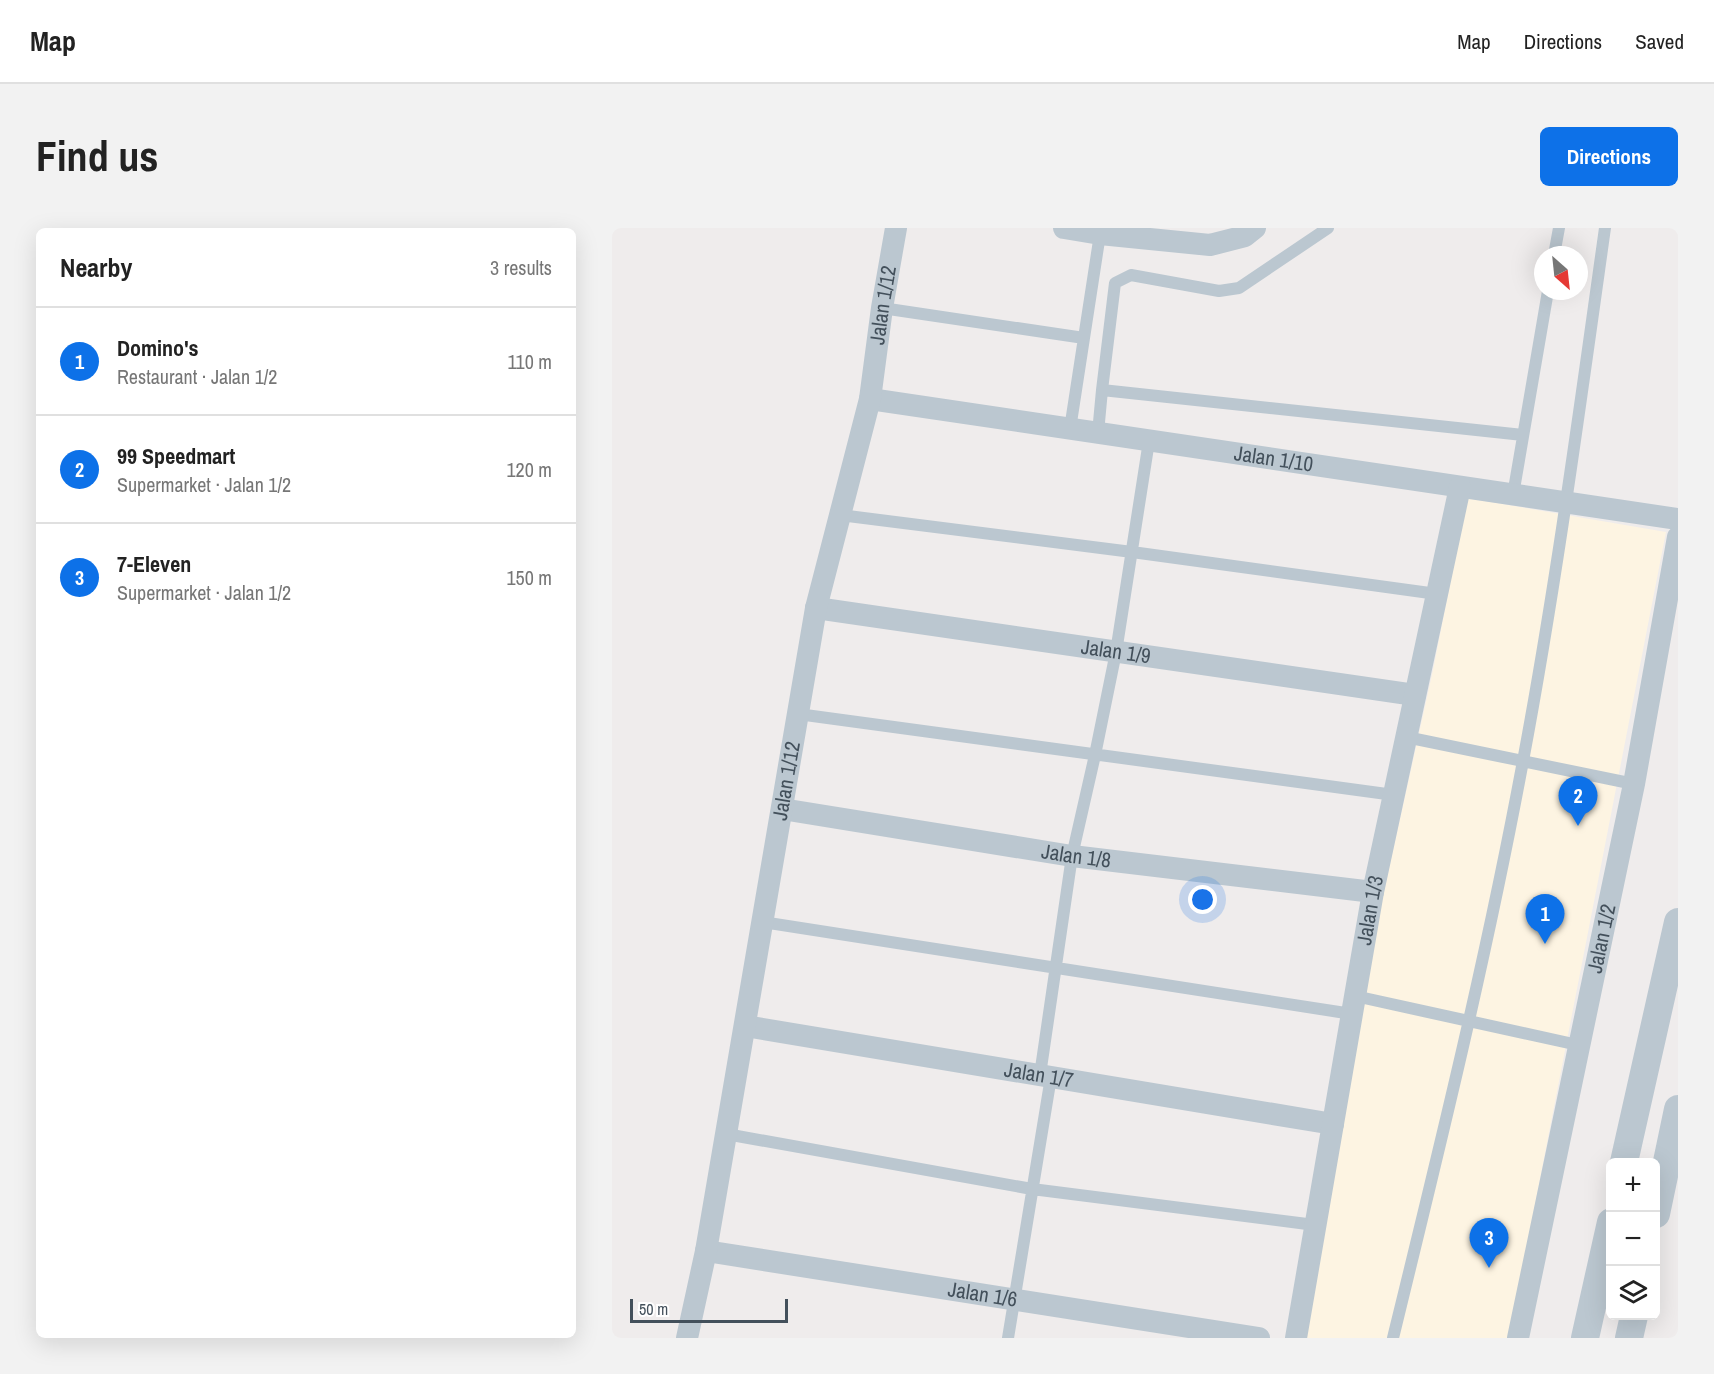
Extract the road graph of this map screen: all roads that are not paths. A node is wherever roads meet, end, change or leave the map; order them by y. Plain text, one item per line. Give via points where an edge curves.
1 (896, 228) edge
2 (1064, 228) edge
3 (1255, 228) edge
4 (1328, 228) edge
5 (1558, 228) edge
6 (1605, 228) edge
7 (1100, 234) junction
8 (1555, 246) edge
9 (1546, 300) edge
10 (882, 308) junction
11 (1084, 338) junction
12 (1102, 390) junction
13 (870, 399) junction
14 (1070, 429) junction
15 (1098, 433) junction
16 (1523, 435) junction
17 (1149, 441) junction
18 (1460, 487) junction
19 (1513, 495) junction
20 (1566, 503) junction
21 (840, 515) junction
22 (1678, 519) edge
23 (1678, 537) edge
24 (1132, 552) junction
25 (1437, 594) junction
26 (816, 608) junction
27 (1116, 652) junction
28 (1415, 695) junction
29 (798, 714) junction
30 (1406, 737) junction
31 (1095, 755) junction
32 (1523, 761) junction
33 (1634, 784) junction
34 (1394, 795) junction
35 (782, 810) junction
36 (1072, 856) junction
37 (1373, 892) junction
38 (762, 922) junction
39 (1678, 922) edge
40 (1054, 968) junction
41 (1354, 1005) junction
42 (1470, 1022) junction
43 (745, 1026) junction
44 (1578, 1045) junction
45 (1046, 1076) junction
46 (1678, 1109) edge
47 (1333, 1124) junction
48 (726, 1134) junction
49 (1625, 1158) edge
50 (1032, 1189) junction
51 (1656, 1212) edge
52 (1315, 1225) junction
53 (1606, 1243) edge
54 (706, 1251) junction
55 (1013, 1299) junction
56 (1633, 1320) edge
57 (687, 1338) edge
58 (1008, 1338) edge
59 (1259, 1338) edge
60 (1296, 1338) edge
61 (1393, 1338) edge
62 (1518, 1338) edge
63 (1584, 1338) edge
64 (1629, 1338) edge

1 - 10 street, Jalan 1/12
2 - 7 street
3 - 7 street via 1245,236 1210,245
4 - 12 lane via 1239,288 1220,291 1131,275 1115,283
5 - 8 lane
6 - 20 lane
7 - 11 lane
9 - 16 lane
10 - 11 lane
10 - 13 street, Jalan 1/12
11 - 14 lane
12 - 15 lane
12 - 16 lane
13 - 14 street, Jalan 1/10
13 - 21 street, Jalan 1/12
14 - 15 street, Jalan 1/10
15 - 17 street, Jalan 1/10
16 - 19 lane
17 - 18 street, Jalan 1/10
17 - 24 lane
18 - 19 street, Jalan 1/10
18 - 25 street, Jalan 1/3
19 - 20 street, Jalan 1/10
20 - 22 street, Jalan 1/10
20 - 32 lane
21 - 24 lane
21 - 26 street, Jalan 1/12
23 - 33 street, Jalan 1/2
24 - 25 lane
24 - 27 lane
25 - 28 street, Jalan 1/3
26 - 27 street, Jalan 1/9
26 - 29 street, Jalan 1/12
27 - 28 street, Jalan 1/9
27 - 31 lane
28 - 30 street, Jalan 1/3
29 - 31 lane
29 - 35 street, Jalan 1/12
30 - 32 lane
30 - 34 street, Jalan 1/3
31 - 34 lane
31 - 36 lane
32 - 33 lane
32 - 42 lane
33 - 44 street, Jalan 1/2
34 - 37 street, Jalan 1/3
35 - 36 street, Jalan 1/8
35 - 38 street, Jalan 1/12
36 - 37 street, Jalan 1/8
36 - 40 lane
37 - 41 street, Jalan 1/3
38 - 40 lane
38 - 43 street, Jalan 1/12
39 - 49 street
40 - 41 lane
40 - 45 lane
41 - 42 lane
41 - 47 street, Jalan 1/3
42 - 44 lane
42 - 61 lane
43 - 45 street, Jalan 1/7
43 - 48 street, Jalan 1/12
44 - 62 street, Jalan 1/2
45 - 47 street, Jalan 1/7
45 - 50 lane
46 - 51 street
47 - 52 street, Jalan 1/3
48 - 50 lane
48 - 54 street, Jalan 1/12
50 - 52 lane
50 - 55 lane
52 - 60 street, Jalan 1/3
53 - 63 street
54 - 55 street, Jalan 1/6
54 - 57 street, Jalan 1/12
55 - 58 lane
55 - 59 street, Jalan 1/6
56 - 64 street

